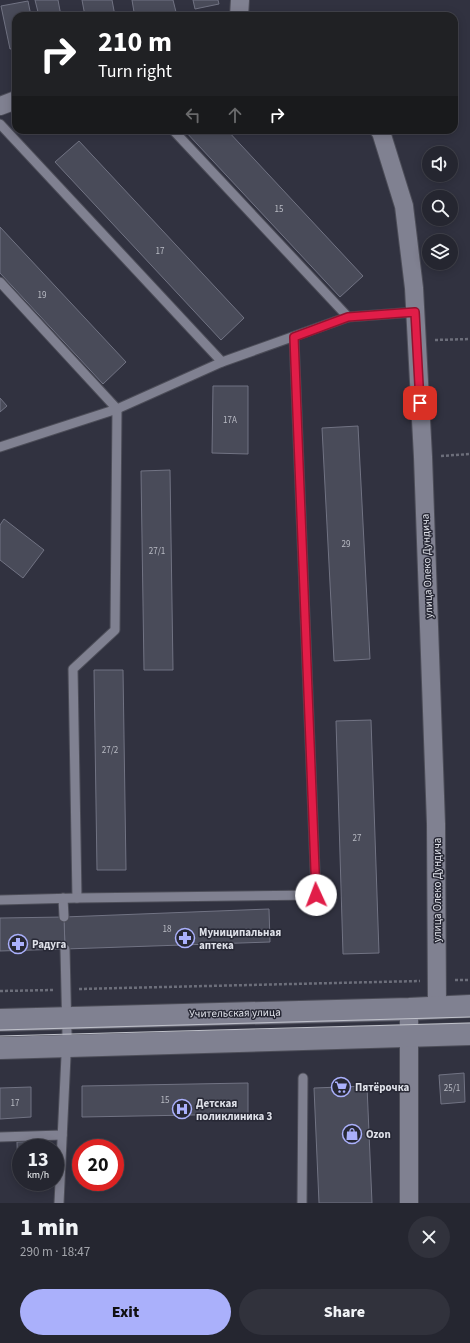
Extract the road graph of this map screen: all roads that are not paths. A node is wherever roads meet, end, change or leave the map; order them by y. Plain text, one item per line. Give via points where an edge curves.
1 (240, 0) edge
2 (238, 12) edge
3 (12, 102) edge
4 (0, 106) edge
5 (0, 124) edge
6 (177, 134) edge
7 (382, 134) edge
8 (0, 282) edge
9 (415, 312) junction
10 (348, 317) junction
11 (294, 337) junction
12 (222, 362) junction
13 (117, 409) junction
14 (0, 447) edge
15 (63, 898) junction
16 (77, 898) junction
17 (0, 900) edge
18 (64, 917) dead end
19 (65, 949) dead end
20 (470, 1006) edge
21 (437, 1007) junction
22 (409, 1009) junction
23 (67, 1017) junction
24 (0, 1020) edge
25 (470, 1034) edge
26 (410, 1036) junction
27 (67, 1045) junction
28 (0, 1048) edge
29 (303, 1078) dead end
30 (62, 1135) junction
31 (0, 1137) edge
32 (59, 1203) edge
33 (302, 1203) edge
34 (409, 1203) edge

1 - 2 street
3 - 4 street
5 - 12 lane
6 - 10 lane
7 - 9 street, улица Олеко Дундича via 404,206
8 - 13 lane
9 - 10 lane
9 - 21 street, улица Олеко Дундича via 423,457 436,824
10 - 11 lane
11 - 12 lane
11 - 16 lane via 316,895
12 - 13 lane
13 - 14 lane
13 - 16 lane via 115,630 73,669
15 - 16 lane
15 - 17 lane
15 - 18 lane
19 - 23 lane
20 - 21 main road, Учительская улица
21 - 22 main road, Учительская улица
22 - 23 main road, Учительская улица
22 - 26 street
23 - 24 main road, Учительская улица
23 - 27 lane
25 - 26 main road
26 - 27 main road
26 - 34 street
27 - 28 main road
27 - 30 lane
29 - 33 lane
30 - 31 lane
30 - 32 lane

